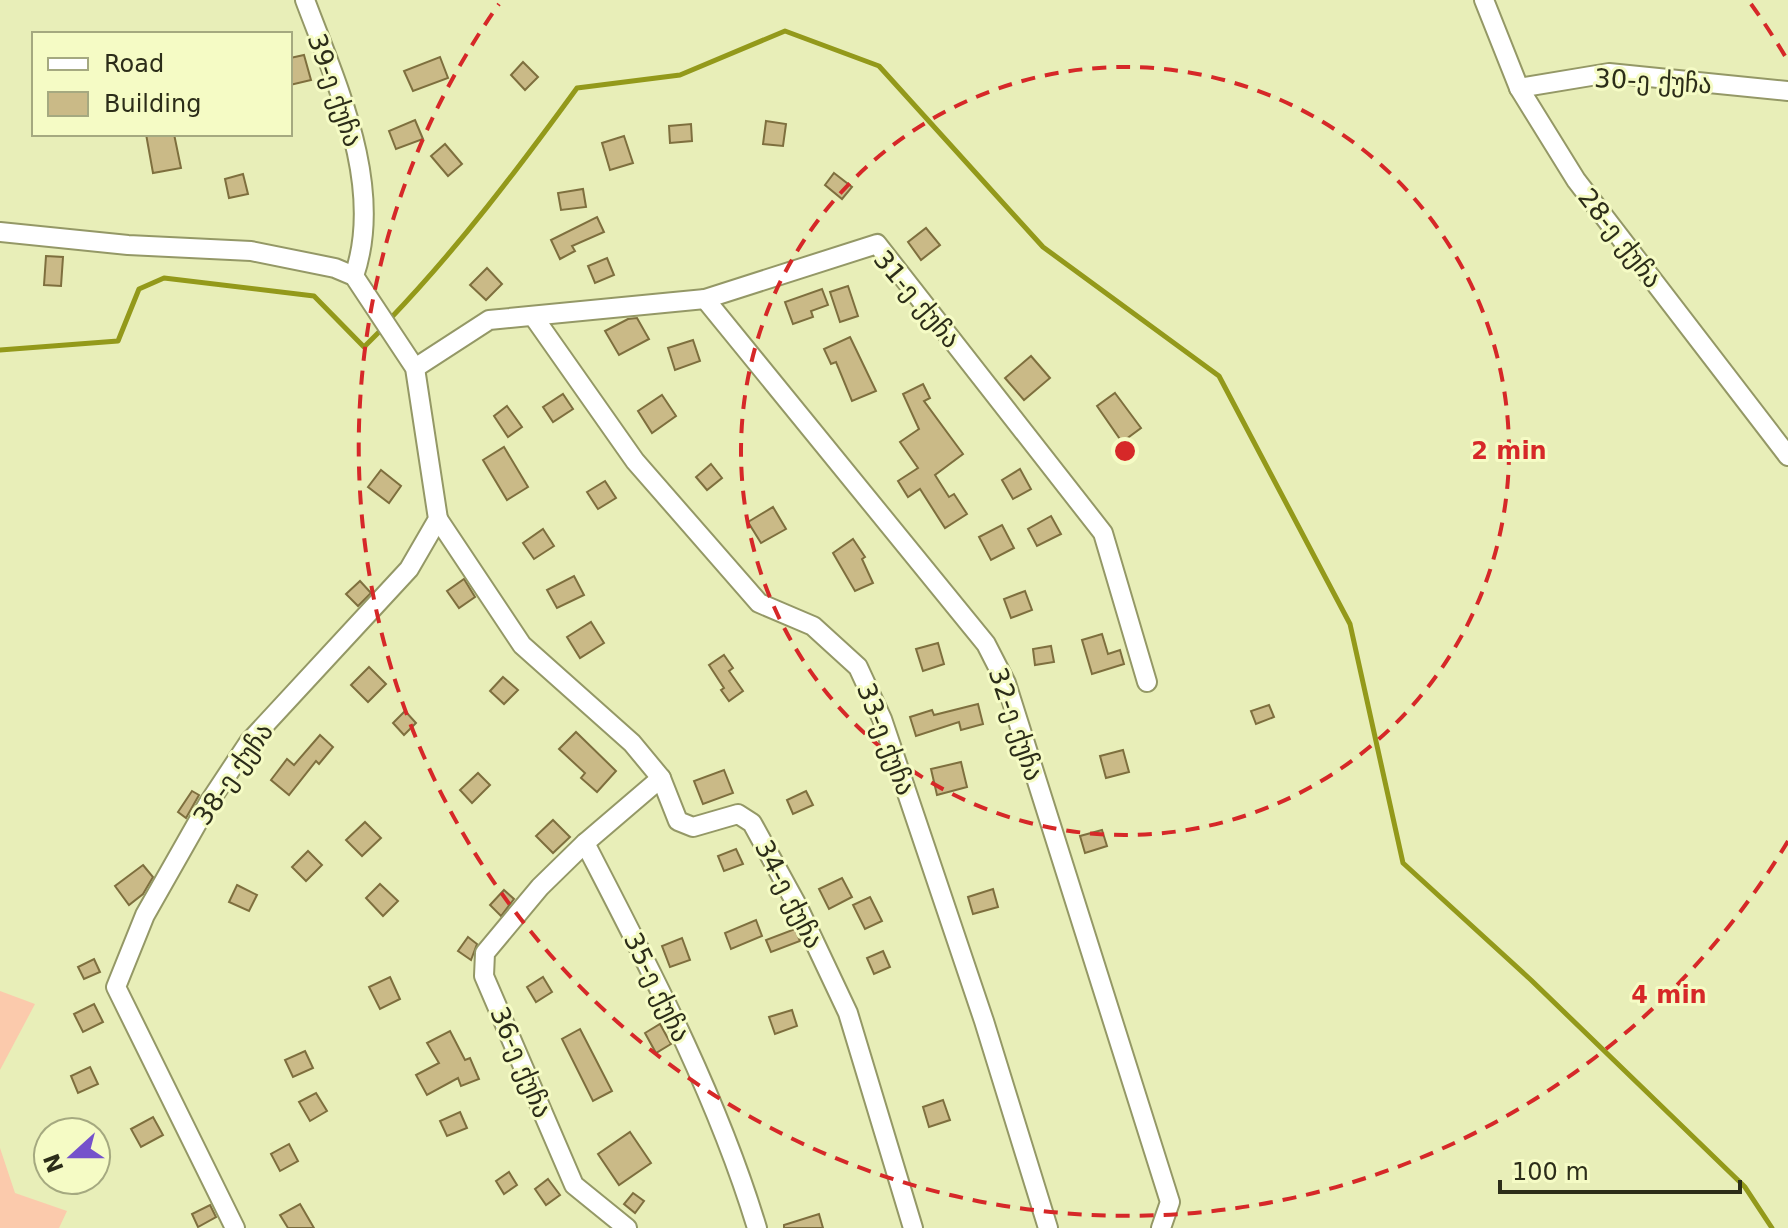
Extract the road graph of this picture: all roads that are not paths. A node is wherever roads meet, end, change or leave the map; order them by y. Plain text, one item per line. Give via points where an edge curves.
1 (305, 0) edge
2 (1484, 0) edge
3 (1519, 88) junction
4 (1788, 91) edge
5 (0, 232) edge
6 (354, 276) junction
7 (705, 299) junction
8 (533, 316) junction
9 (415, 368) junction
10 (1788, 456) edge
11 (438, 519) junction
12 (1147, 682) dead end
13 (661, 778) junction
14 (585, 843) junction
15 (235, 1228) edge
16 (627, 1228) edge
17 (757, 1228) edge
18 (913, 1228) edge
19 (1048, 1228) edge
20 (1161, 1228) edge

1 - 6 street, 39-ე ქუჩა via 354,135 362,181 362,253
2 - 3 street, 28-ე ქუჩა
3 - 4 street, 30-ე ქუჩა via 1609,73
3 - 10 street, 28-ე ქუჩა via 1576,180
5 - 6 street via 251,251
6 - 9 street
7 - 8 street, 31-ე ქუჩა
7 - 12 street, 31-ე ქუჩა via 877,244 1103,533
7 - 20 street, 32-ე ქუჩა via 986,644 1006,683 1170,1202
8 - 9 street, 31-ე ქუჩა via 489,320
8 - 19 street, 33-ე ქუჩა via 635,461 759,603 813,626 858,667 887,734
9 - 11 street
11 - 13 street, 34-ე ქუჩა via 522,645 632,743
11 - 15 street, 38-ე ქუჩა via 409,569 249,742 145,915 116,987
13 - 14 street
13 - 18 street, 34-ე ქუჩა via 678,821 693,827 738,814 752,823 848,1013
14 - 16 street, 36-ე ქუჩა via 485,953 484,976 574,1185
14 - 17 street, 35-ე ქუჩა via 672,1012

